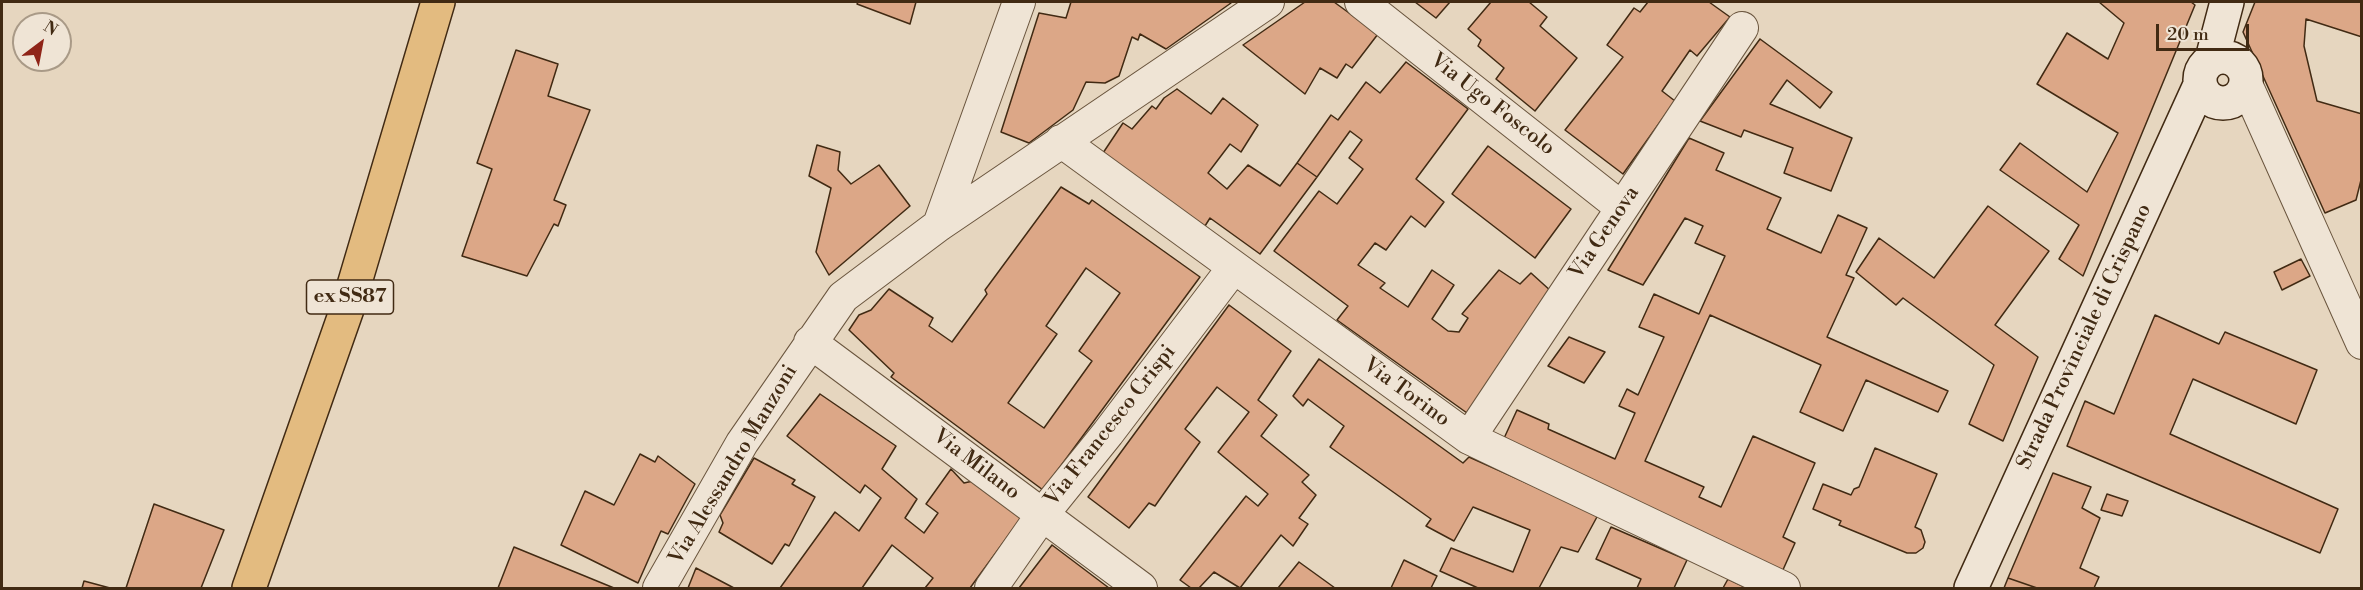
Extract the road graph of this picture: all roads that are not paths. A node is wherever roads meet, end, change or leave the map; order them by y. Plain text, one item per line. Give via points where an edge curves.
1 (438, 2) edge
2 (1019, 2) edge
3 (1268, 2) edge
4 (1362, 2) edge
5 (2228, 2) edge
6 (1742, 28) dead end
7 (2206, 72) junction
8 (2246, 84) joint
9 (1061, 141) junction
10 (1622, 208) junction
11 (939, 225) junction
12 (1234, 267) junction
13 (810, 342) junction
14 (2361, 344) edge
15 (1469, 438) junction
16 (1042, 515) junction
17 (249, 588) edge
18 (659, 588) edge
19 (992, 588) edge
20 (1141, 588) edge
21 (1784, 588) edge
22 (1971, 588) edge

1 - 17 highway, ex SS87 via 347,309
2 - 11 street
3 - 9 street, Via Alessandro Manzoni
4 - 10 street, Via Ugo Foscolo
5 - 7 street, Strada Provinciale di Crispano
6 - 10 street, Via Genova
7 - 8 street via 2205,95 2213,101 2233,101
7 - 22 street, Strada Provinciale di Crispano
8 - 14 street
9 - 11 street, Via Alessandro Manzoni
9 - 12 street, Via Torino
10 - 15 street, Via Genova
11 - 13 street, Via Alessandro Manzoni via 843,297
12 - 15 street, Via Torino
12 - 16 street, Via Francesco Crispi
13 - 16 street, Via Milano
13 - 18 street, Via Alessandro Manzoni via 742,443
15 - 21 street, Via Torino
16 - 19 street, Via Francesco Crispi
16 - 20 street, Via Milano

